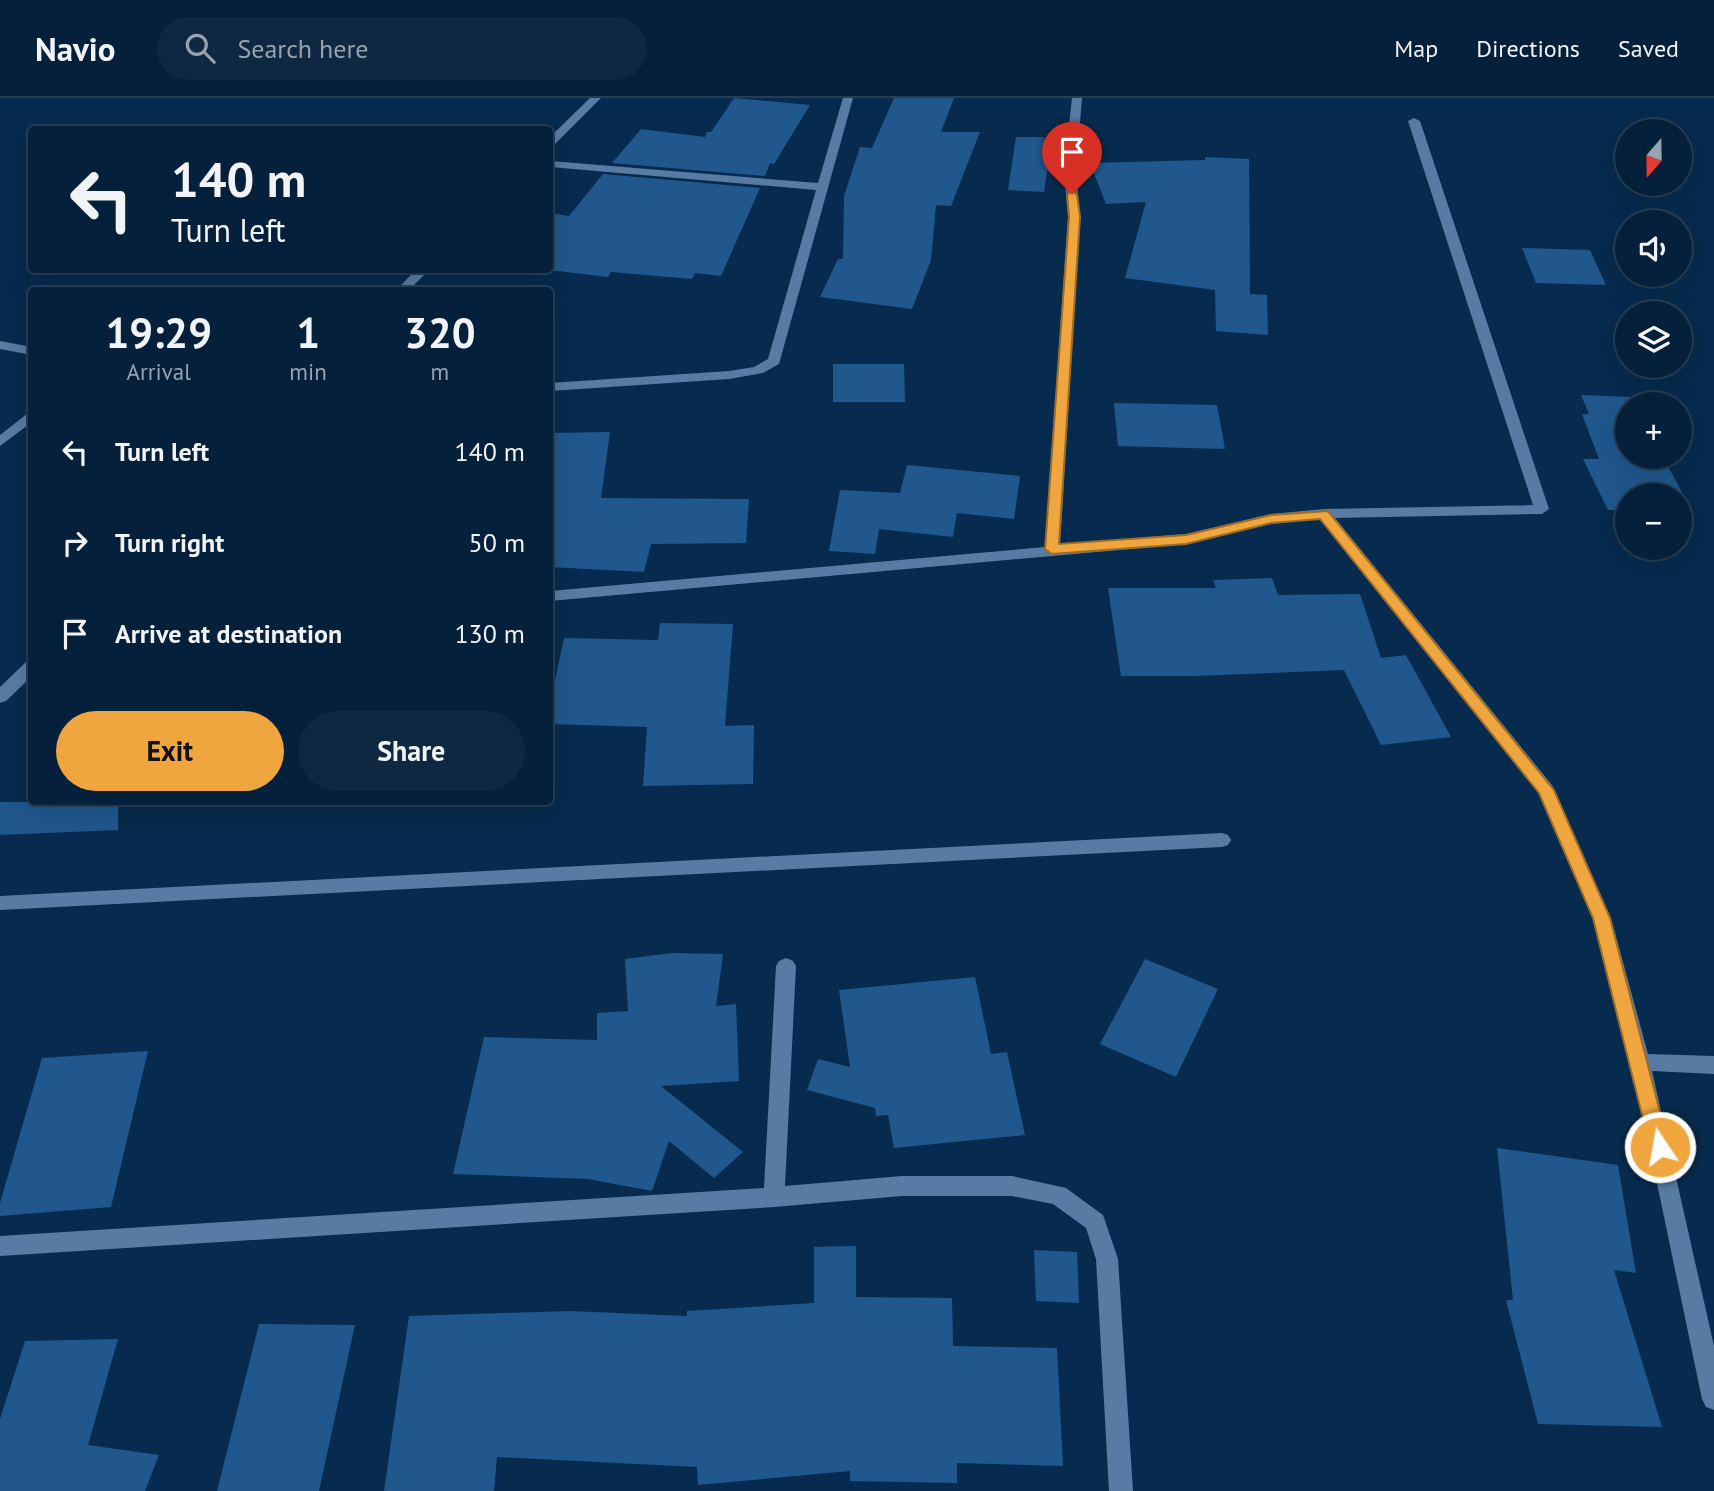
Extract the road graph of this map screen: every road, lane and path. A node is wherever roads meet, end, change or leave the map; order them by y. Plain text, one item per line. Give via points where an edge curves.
1 (596, 98) edge
2 (848, 98) edge
3 (1077, 98) edge
4 (1414, 121) dead end
5 (553, 140) edge
6 (553, 164) edge
7 (823, 187) junction
8 (420, 273) edge
9 (405, 287) edge
10 (0, 345) edge
11 (28, 350) edge
12 (553, 387) edge
13 (28, 418) edge
14 (0, 442) edge
15 (1324, 514) junction
16 (1052, 549) junction
17 (553, 596) edge
18 (28, 670) edge
19 (0, 697) edge
20 (1222, 840) dead end
21 (0, 903) edge
22 (786, 966) dead end
23 (1639, 1062) junction
24 (1714, 1065) edge
25 (774, 1197) junction
26 (0, 1246) edge
27 (1714, 1399) edge
28 (1121, 1491) edge

1 - 5 street
2 - 7 street
3 - 16 street via 1070,171 1074,217
4 - 15 street via 1542,509
6 - 7 street
7 - 12 street via 777,355 769,366 729,375
8 - 9 street
10 - 11 street
13 - 14 street
15 - 16 street via 1271,519 1186,539
15 - 23 street via 1546,790 1602,918
16 - 17 street
18 - 19 street
20 - 21 street
22 - 25 street
23 - 24 street
23 - 27 street
25 - 26 street
25 - 28 street via 902,1185 1012,1186 1058,1195 1095,1222 1107,1259

